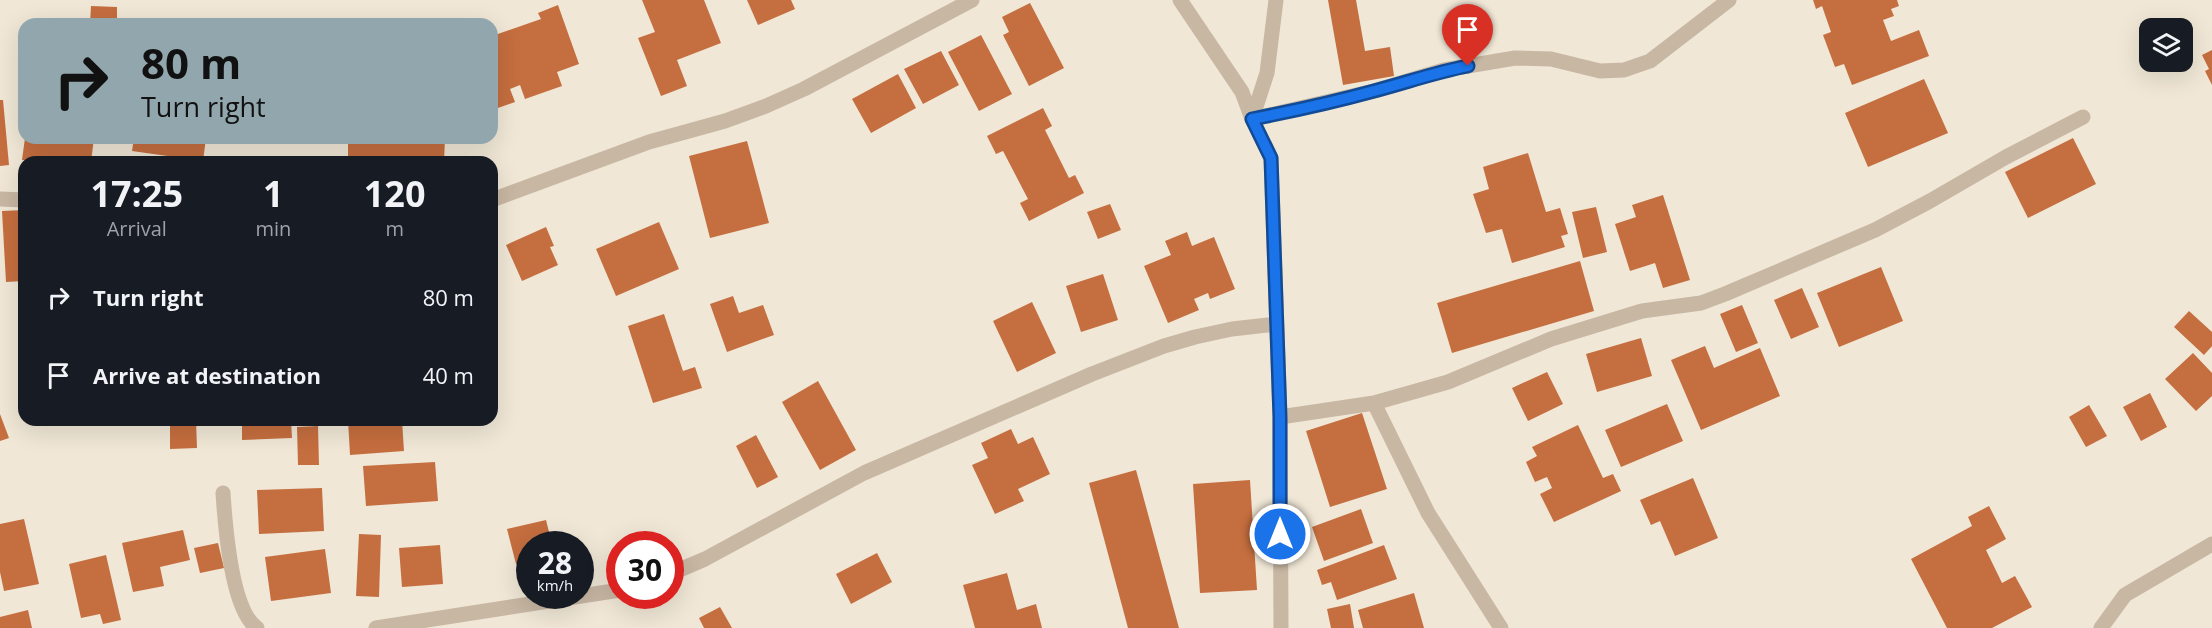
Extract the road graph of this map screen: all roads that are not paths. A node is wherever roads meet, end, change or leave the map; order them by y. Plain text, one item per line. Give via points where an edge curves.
1 (972, 0) edge
2 (1180, 0) edge
3 (1276, 0) edge
4 (1728, 0) edge
5 (2083, 117) dead end
6 (1252, 119) junction
7 (498, 198) edge
8 (0, 199) edge
9 (18, 200) edge
10 (1276, 324) junction
11 (1374, 403) junction
12 (1280, 417) junction
13 (223, 493) dead end
14 (2212, 544) edge
15 (684, 568) edge
16 (606, 592) edge
17 (257, 628) edge
18 (376, 628) edge
19 (1281, 628) edge
20 (1501, 628) edge
21 (2101, 628) edge

1 - 7 street via 766,106 649,142
2 - 6 street via 1242,92
3 - 6 street via 1268,74
4 - 6 street via 1650,61 1623,70 1600,71 1551,59 1515,58 1444,70 1374,91
5 - 11 street via 1875,230 1725,294 1701,303 1642,311 1551,339 1448,382
6 - 10 street via 1271,158
8 - 9 street
10 - 12 street
10 - 15 street via 1195,337 1092,374 864,473
11 - 12 street
11 - 20 street via 1428,513
12 - 19 street
13 - 17 street via 232,572 242,604
14 - 21 street via 2125,595
16 - 18 street

